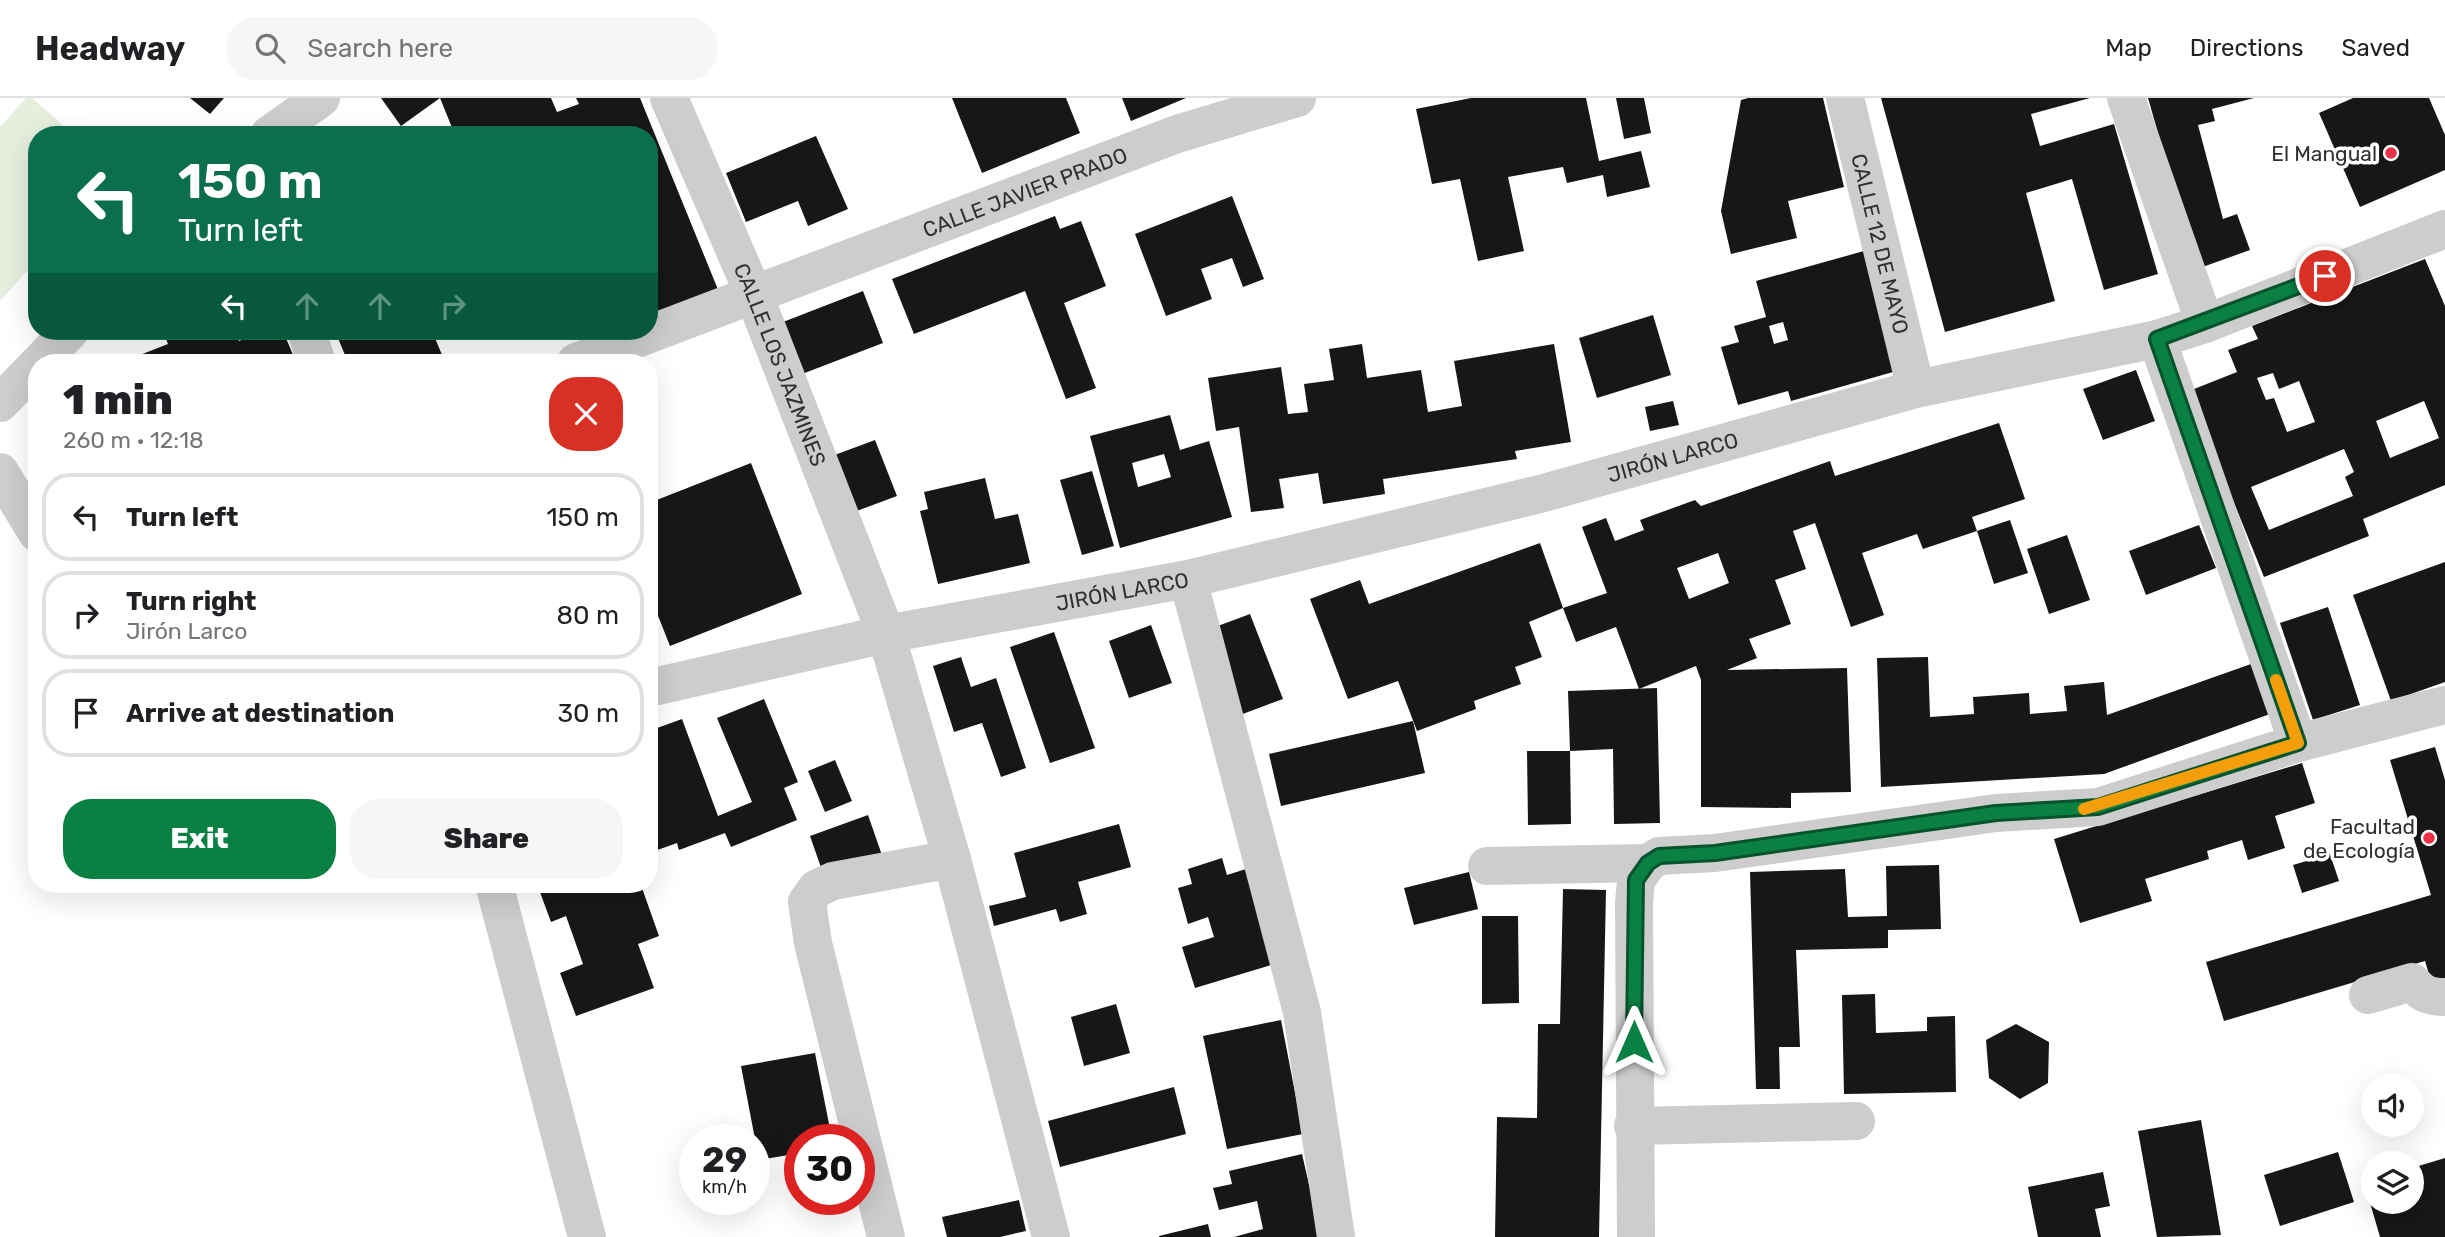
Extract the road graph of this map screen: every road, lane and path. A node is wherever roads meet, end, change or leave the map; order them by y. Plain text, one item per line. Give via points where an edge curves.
1 (321, 98) edge
2 (669, 98) edge
3 (1297, 98) edge
4 (1845, 98) edge
5 (2126, 98) edge
6 (282, 126) edge
7 (2445, 229) edge
8 (754, 295) junction
9 (2205, 324) junction
10 (658, 331) edge
11 (2157, 339) junction
12 (61, 340) edge
13 (634, 340) edge
14 (48, 354) edge
15 (597, 354) edge
16 (28, 374) edge
17 (1916, 389) junction
18 (0, 403) edge
19 (0, 472) edge
20 (28, 518) edge
21 (1188, 579) junction
22 (886, 634) junction
23 (658, 686) edge
24 (2445, 705) edge
25 (2298, 743) junction
26 (952, 859) junction
27 (1648, 863) junction
28 (1487, 866) dead end
29 (496, 893) edge
30 (2368, 995) dead end
31 (2445, 997) edge
32 (1856, 1121) dead end
33 (1633, 1126) junction
34 (587, 1237) edge
35 (886, 1237) edge
36 (1051, 1237) edge
37 (1336, 1237) edge
38 (1636, 1237) edge

1 - 6 street
2 - 8 street, CALLE LOS JAZMINES
3 - 8 street, CALLE JAVIER PRADO via 1177,134
4 - 17 street, CALLE 12 DE MAYO
5 - 9 street
7 - 9 street, JIRÓN LARCO
8 - 10 street, CALLE JAVIER PRADO
8 - 22 street, CALLE LOS JAZMINES
9 - 11 street, JIRÓN LARCO
11 - 17 street, JIRÓN LARCO
11 - 25 street
12 - 14 street
13 - 15 street, CALLE JAVIER PRADO
16 - 18 street
17 - 21 street, JIRÓN LARCO via 1540,494
19 - 20 street
21 - 22 street, JIRÓN LARCO
21 - 37 street via 1302,1012
22 - 23 street, JIRÓN LARCO
22 - 26 street, CALLE LOS JAZMINES
24 - 25 street
25 - 27 street via 2098,807 1985,814 1715,853 1659,856
26 - 35 street via 833,881 816,889 807,902 813,943
26 - 36 street, CALLE LOS JAZMINES
27 - 28 street
27 - 33 street via 1636,880 1634,903
29 - 34 street
30 - 31 street via 2412,982 2420,992
32 - 33 street
33 - 38 street

